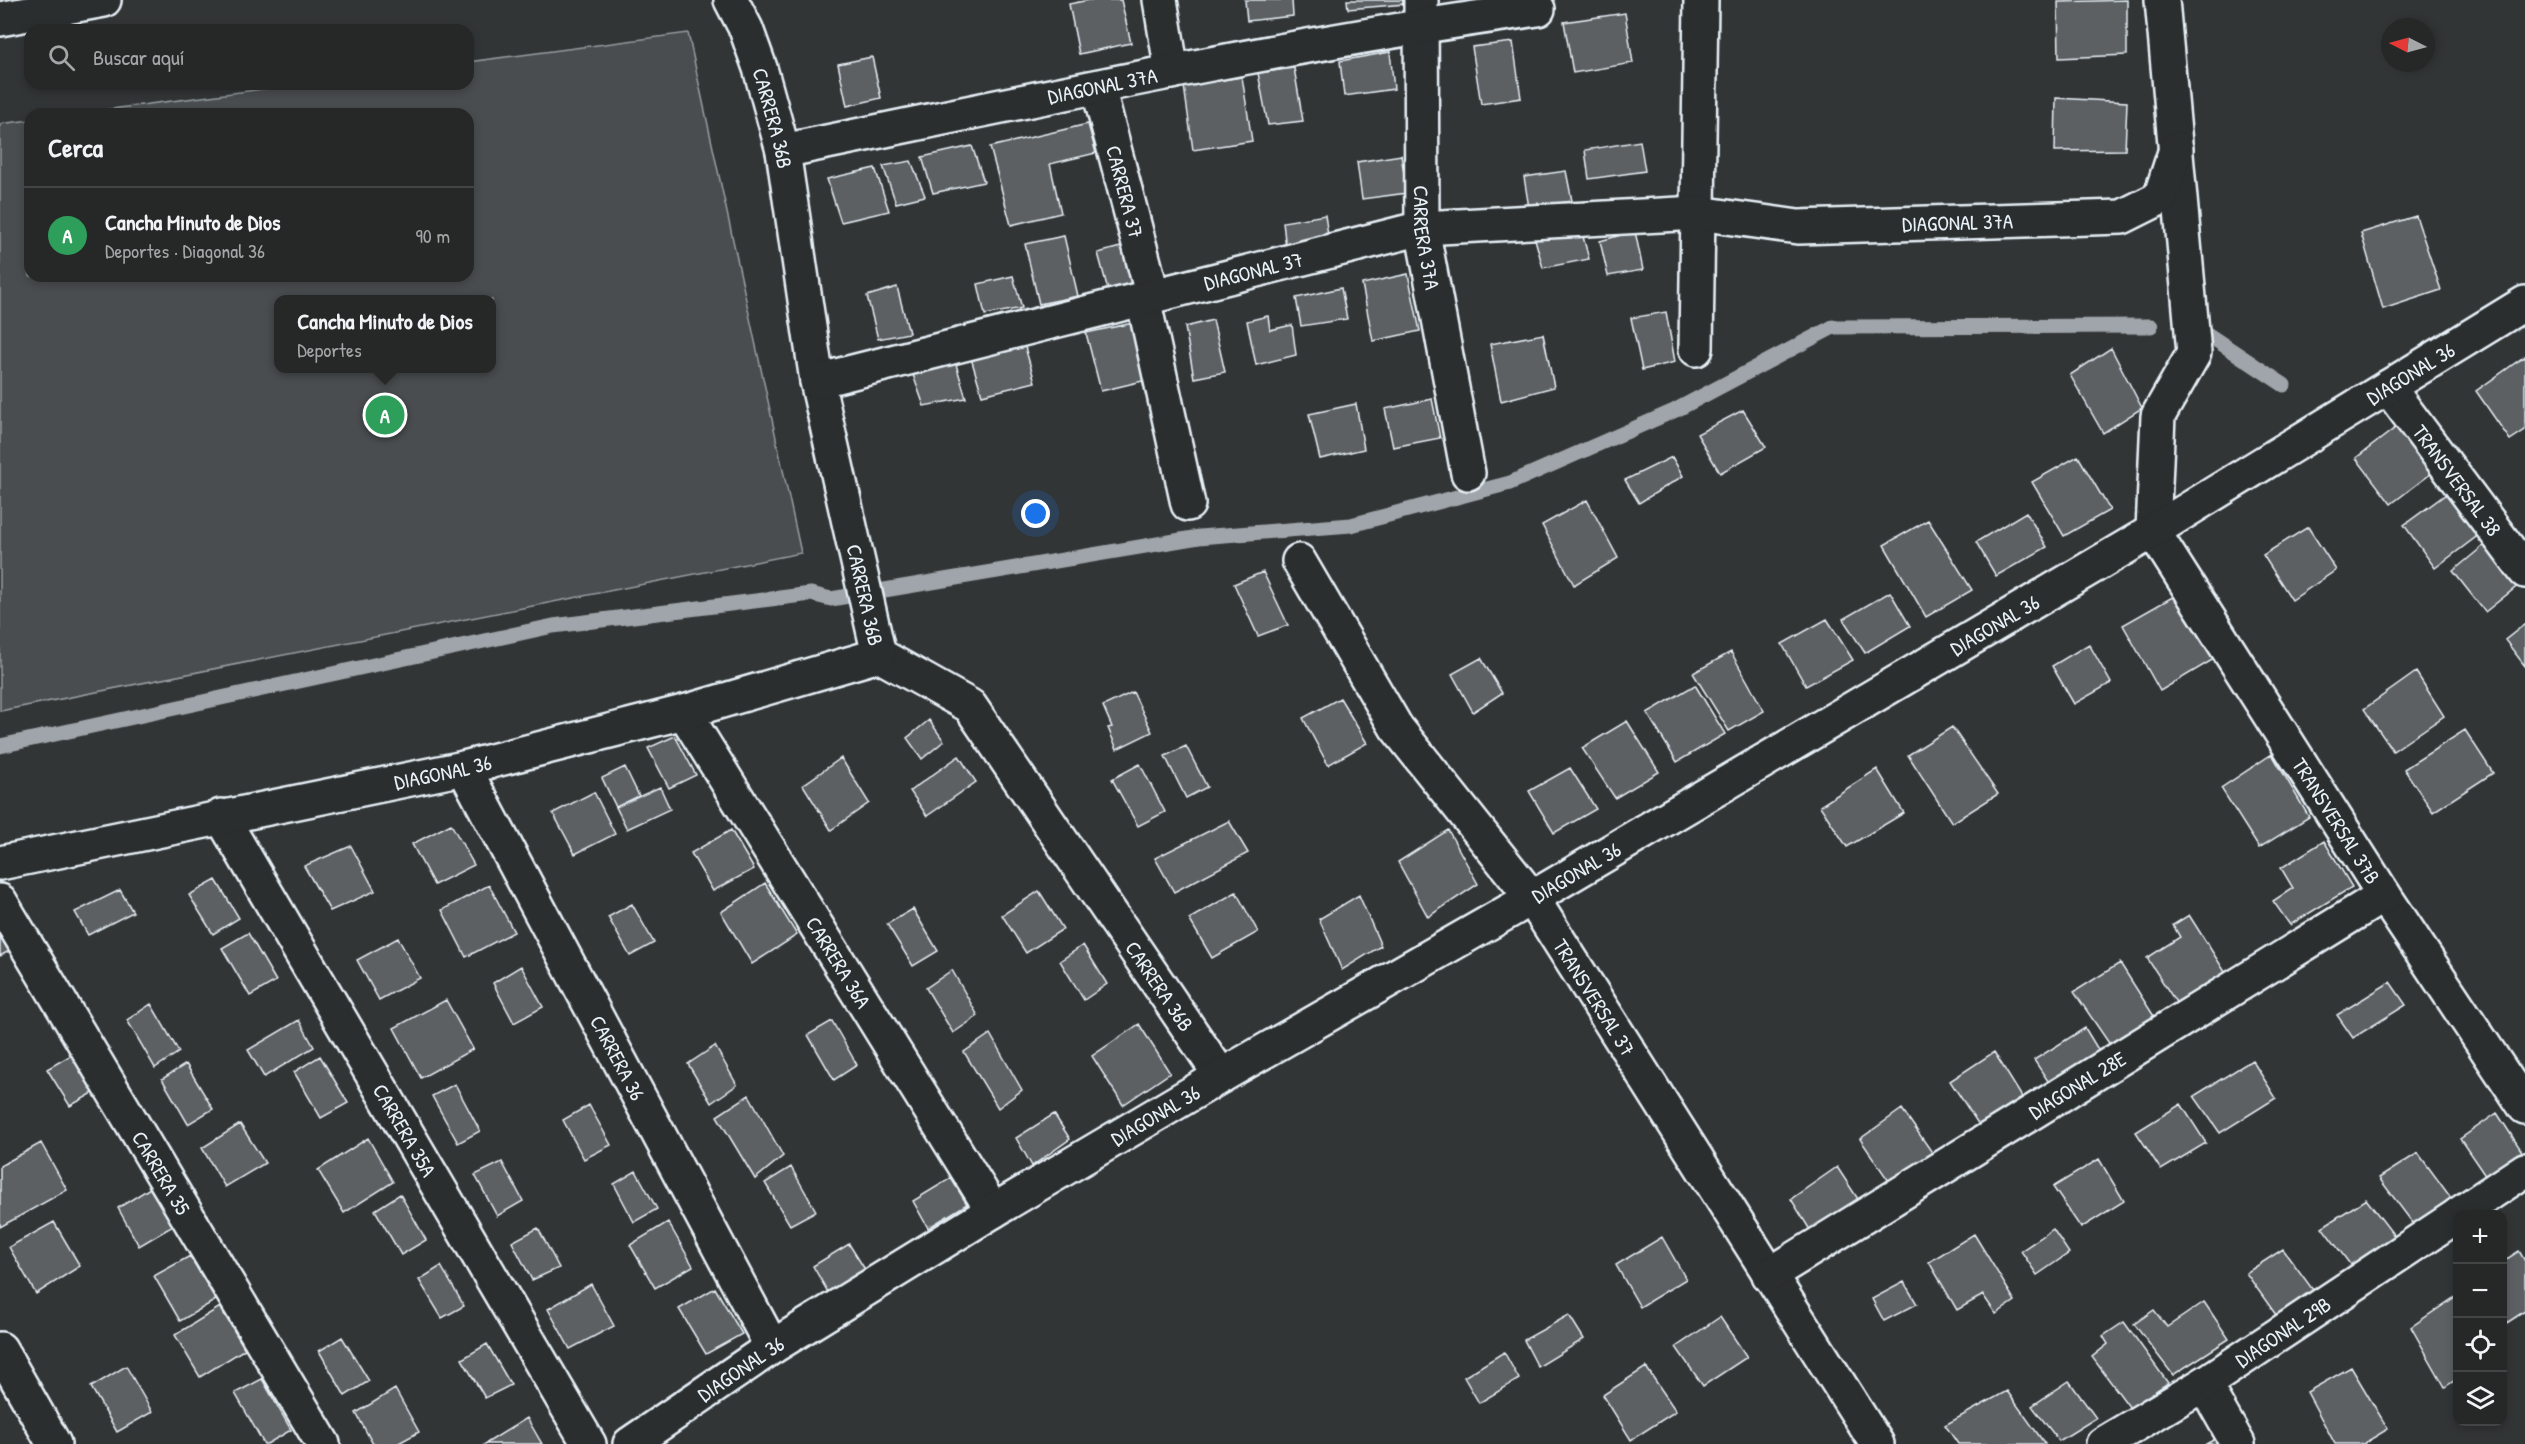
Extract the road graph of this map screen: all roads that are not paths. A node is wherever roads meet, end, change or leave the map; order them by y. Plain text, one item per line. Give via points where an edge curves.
1 (104, 0) edge
2 (732, 0) edge
3 (1160, 0) edge
4 (1701, 0) edge
5 (2162, 0) edge
6 (65, 4) edge
7 (1538, 9) dead end
8 (1421, 13) edge
9 (0, 20) edge
10 (1172, 72) junction
11 (1098, 87) junction
12 (2176, 148) junction
13 (783, 151) junction
14 (1698, 213) junction
15 (1422, 228) junction
16 (1148, 298) junction
17 (2525, 303) edge
18 (1696, 349) dead end
19 (817, 381) junction
20 (2388, 387) junction
21 (1468, 474) dead end
22 (1188, 504) dead end
23 (2152, 531) junction
24 (1299, 561) dead end
25 (2525, 571) edge
26 (879, 655) junction
27 (684, 712) junction
28 (464, 768) junction
29 (221, 816) junction
30 (0, 863) edge
31 (2384, 895) junction
32 (1532, 898) junction
33 (0, 901) edge
34 (1221, 1076) junction
35 (2525, 1107) edge
36 (2525, 1170) edge
37 (2465, 1210) edge
38 (993, 1211) junction
39 (2453, 1218) edge
40 (1769, 1275) junction
41 (772, 1347) junction
42 (0, 1349) edge
43 (2204, 1384) junction
44 (54, 1444) edge
45 (323, 1444) edge
46 (589, 1444) edge
47 (630, 1444) edge
48 (1877, 1444) edge
49 (2103, 1444) edge
50 (2238, 1444) edge

1 - 6 street
2 - 13 street, CARRERA 36B via 747,29
3 - 10 street
4 - 14 street
5 - 12 street
6 - 9 street
7 - 8 street, DIAGONAL 37A
8 - 10 street, DIAGONAL 37A
8 - 15 street, CARRERA 37A
10 - 11 street, DIAGONAL 37A
11 - 13 street, DIAGONAL 37A
11 - 16 street, CARRERA 37
12 - 14 street, DIAGONAL 37A via 2160,198 2122,218 1798,227
12 - 23 street via 2194,353 2158,416
13 - 19 street, CARRERA 36B
14 - 15 street, DIAGONAL 37
14 - 18 street
15 - 16 street, DIAGONAL 37
15 - 21 street, CARRERA 37A
16 - 19 street, DIAGONAL 37
16 - 22 street, CARRERA 37
17 - 20 street, DIAGONAL 36
19 - 26 street, CARRERA 36B
20 - 23 street, DIAGONAL 36
20 - 25 street, TRANSVERSAL 38
23 - 31 street, TRANSVERSAL 37B
23 - 32 street, DIAGONAL 36
24 - 32 street, TRANSVERSAL 37 via 1396,727
26 - 27 street, DIAGONAL 36
26 - 34 street, CARRERA 36B via 970,706
27 - 28 street, DIAGONAL 36
27 - 38 street, CARRERA 36A
28 - 29 street, DIAGONAL 36
28 - 41 street, CARRERA 36
29 - 30 street, DIAGONAL 36
29 - 46 street, CARRERA 35A
31 - 35 street, TRANSVERSAL 37B
31 - 40 street, DIAGONAL 28E
32 - 34 street, DIAGONAL 36
32 - 40 street, TRANSVERSAL 37
33 - 45 street, CARRERA 35
34 - 38 street, DIAGONAL 36
36 - 37 street, DIAGONAL 29B
38 - 41 street, DIAGONAL 36
39 - 43 street, DIAGONAL 29B
40 - 48 street, TRANSVERSAL 37
41 - 47 street, DIAGONAL 36
42 - 44 street
43 - 49 street, DIAGONAL 29B
43 - 50 street

